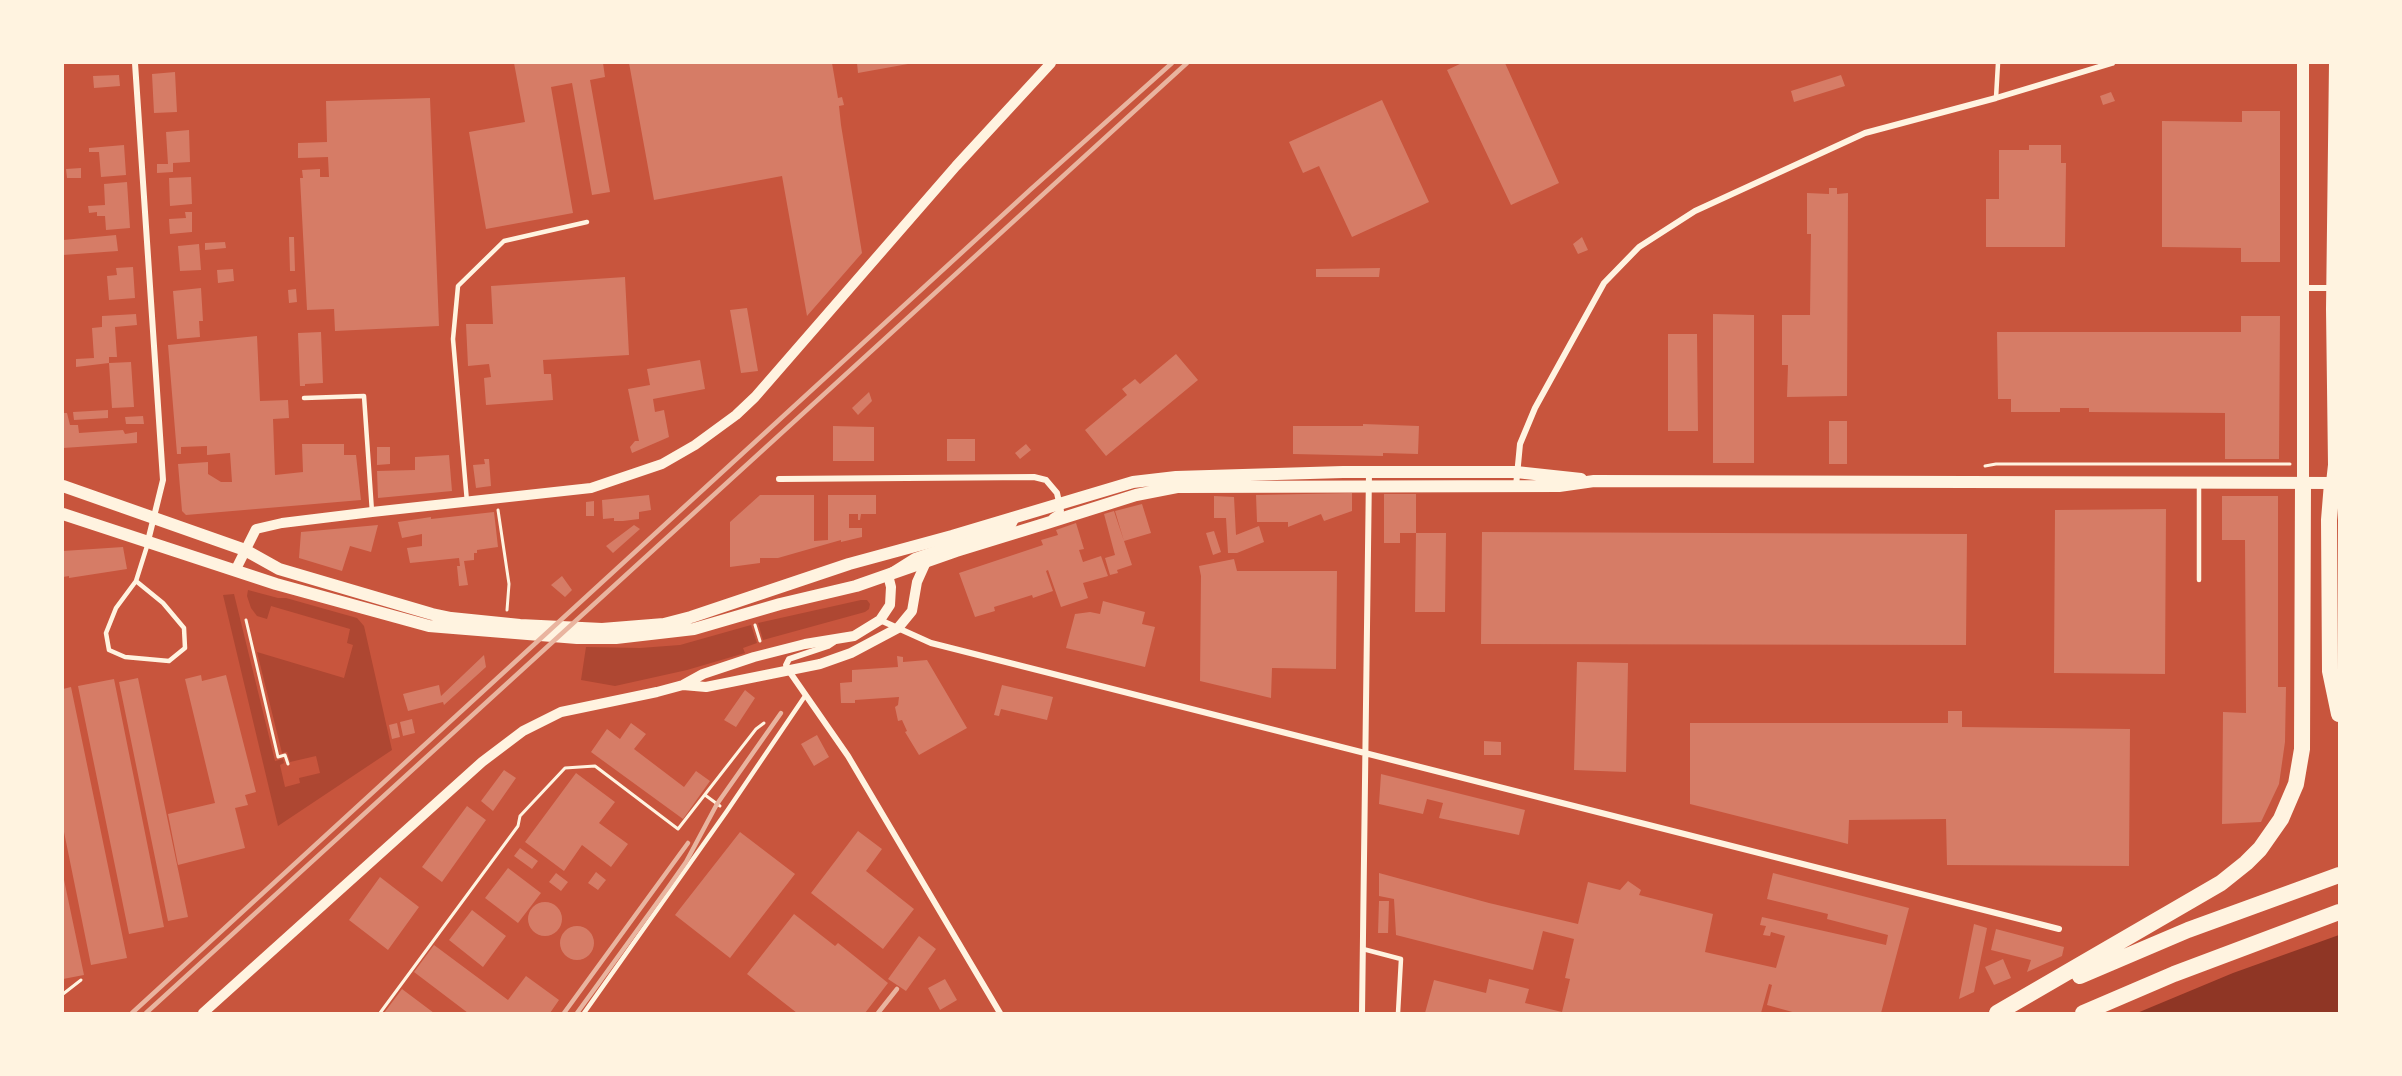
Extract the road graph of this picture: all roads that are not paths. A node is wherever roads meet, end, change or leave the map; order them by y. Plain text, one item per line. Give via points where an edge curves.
1 (135, 63) edge
2 (1051, 63) edge
3 (1998, 63) edge
4 (2112, 63) edge
5 (2303, 63) edge
6 (2335, 63) edge
7 (1996, 98) junction
8 (587, 222) dead end
9 (2303, 288) junction
10 (2336, 288) edge
11 (304, 398) dead end
12 (1369, 472) junction
13 (1516, 472) junction
14 (779, 479) dead end
15 (1594, 481) junction
16 (2199, 482) junction
17 (2303, 483) junction
18 (2335, 483) edge
19 (63, 486) edge
20 (1369, 486) junction
21 (1516, 486) junction
22 (467, 502) junction
23 (1060, 503) junction
24 (372, 512) junction
25 (65, 517) edge
26 (1015, 517) junction
27 (154, 518) junction
28 (1044, 524) junction
29 (148, 541) junction
30 (245, 550) junction
31 (879, 556) junction
32 (926, 562) junction
33 (905, 566) junction
34 (235, 571) junction
35 (888, 575) junction
36 (136, 580) junction
37 (2199, 580) dead end
38 (917, 582) junction
39 (723, 615) junction
40 (880, 620) junction
41 (898, 628) junction
42 (838, 638) junction
43 (789, 671) junction
44 (683, 685) junction
45 (805, 696) junction
46 (2339, 714) edge
47 (1365, 752) junction
48 (2339, 875) edge
49 (2339, 912) edge
50 (2059, 929) dead end
51 (1363, 949) junction
52 (203, 1013) edge
53 (584, 1013) edge
54 (1000, 1013) edge
55 (1362, 1013) edge
56 (1398, 1013) edge
57 (1997, 1013) edge
58 (2001, 1013) edge
59 (2083, 1013) edge

1 - 27 street via 163,480
2 - 22 street via 755,397 713,432 662,464 591,488
3 - 7 lane
4 - 7 street
5 - 9 main road
6 - 10 main road
7 - 13 street via 1865,134 1695,211 1639,247 1604,283 1535,408 1520,444
8 - 22 lane via 504,241 458,286 453,339
9 - 10 street
9 - 17 main road
10 - 18 main road
11 - 24 lane via 364,396
12 - 13 main road
12 - 20 street
12 - 23 main road via 1156,478 1113,486
13 - 15 main road
13 - 21 street
14 - 23 street via 1034,477 1054,487
15 - 16 main road
15 - 21 main road
16 - 17 main road
16 - 37 lane
17 - 18 main road
17 - 57 highway via 2302,749 2296,784 2281,819 2260,849 2221,883
18 - 46 highway via 2329,520 2330,671
19 - 27 main road
20 - 21 main road
20 - 28 main road via 1178,487 1136,495
20 - 47 street
22 - 24 street
23 - 26 main road
23 - 28 street via 1060,511
24 - 30 street via 256,529
25 - 29 main road
26 - 31 main road
26 - 33 street via 1011,525 915,558
27 - 29 street
27 - 30 main road
28 - 32 main road
29 - 34 main road
29 - 36 lane
30 - 34 street
30 - 39 main road via 279,569 451,618 602,629
31 - 33 street
31 - 39 main road
32 - 33 main road
32 - 38 street
33 - 35 main road
33 - 38 street
34 - 39 main road via 429,626 616,638 664,634
35 - 39 main road via 856,586
35 - 40 street via 890,605
36 - 36 lane via 116,608 106,633 109,650 125,657 169,661 185,648 184,628
38 - 41 street via 912,611
40 - 41 street
40 - 42 street via 854,636
41 - 43 street via 850,653
41 - 47 street via 931,643
42 - 43 street via 828,646 789,659
42 - 44 street via 754,657
43 - 44 street via 706,687
43 - 45 street
44 - 52 street via 561,712 510,739
45 - 53 lane
45 - 54 street via 849,756
47 - 50 street
47 - 51 street
48 - 58 highway via 2124,957
49 - 59 highway via 2222,954
51 - 55 street
51 - 56 lane via 1401,959

